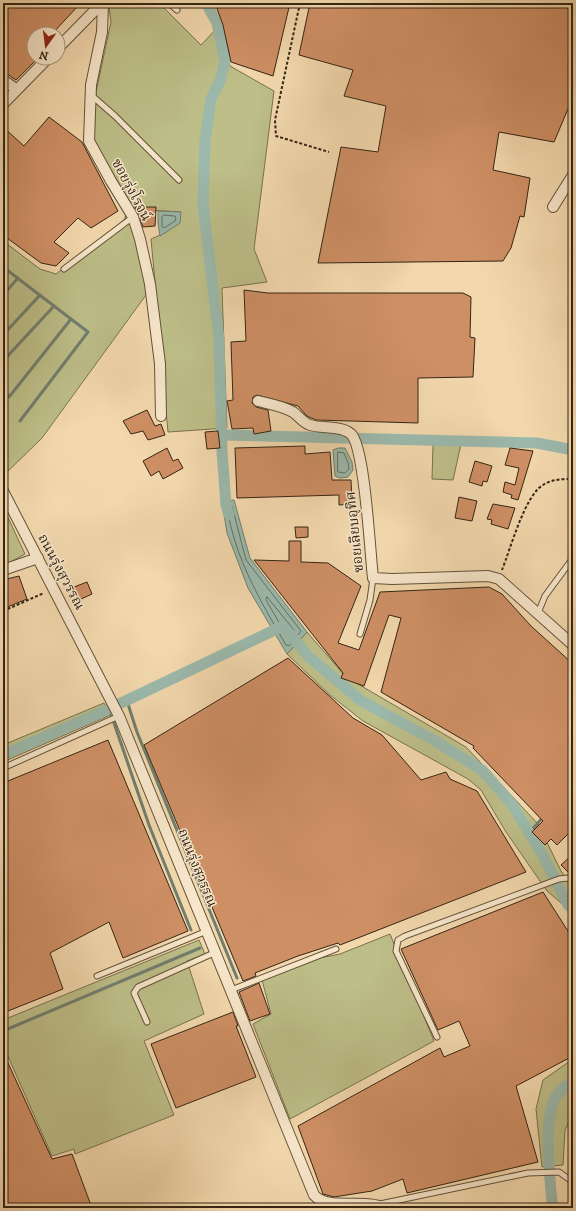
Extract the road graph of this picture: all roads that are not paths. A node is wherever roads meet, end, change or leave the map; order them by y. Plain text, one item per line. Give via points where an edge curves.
1 (102, 3) edge
2 (169, 3) edge
3 (177, 10) dead end
4 (66, 40) edge
5 (40, 66) edge
6 (3, 80) edge
7 (16, 89) junction
8 (91, 95) junction
9 (3, 104) edge
10 (573, 175) edge
11 (179, 180) dead end
12 (553, 207) dead end
13 (133, 217) junction
14 (64, 269) dead end
15 (258, 401) dead end
16 (161, 416) dead end
17 (3, 491) edge
18 (6, 502) edge
19 (38, 558) junction
20 (573, 558) edge
21 (3, 570) edge
22 (373, 578) junction
23 (538, 613) junction
24 (360, 634) dead end
25 (572, 642) edge
26 (118, 715) junction
27 (3, 768) edge
28 (573, 882) edge
29 (207, 931) junction
30 (336, 949) dead end
31 (216, 952) junction
32 (96, 976) dead end
33 (232, 990) junction
34 (147, 1022) dead end
35 (437, 1037) dead end
36 (573, 1182) edge
37 (316, 1205) edge
38 (381, 1207) edge

1 - 4 street
1 - 8 street, ซอยรุ่งโรจน์ via 102,32
2 - 3 lane
5 - 7 street
6 - 7 street
7 - 9 street
8 - 11 lane
8 - 13 street, ซอยรุ่งโรจน์ via 89,141
10 - 12 street
13 - 14 lane
13 - 16 street, ซอยรุ่งโรจน์ via 150,284 160,364
15 - 22 street, ซอยเลียบอุทิศ via 292,411 308,424 351,433 357,443 364,484
17 - 18 street, ถนนรุ่งสุวรรณ
18 - 19 street, ถนนรุ่งสุวรรณ
19 - 21 street
19 - 26 street, ถนนรุ่งสุวรรณ
20 - 23 lane via 546,596
22 - 23 street, ซอยเลียบอุทิศ via 488,576 499,579
22 - 24 lane via 370,600
23 - 25 street
26 - 27 lane
26 - 29 street, ถนนรุ่งสุวรรณ
28 - 35 lane via 568,878 559,879 398,940 396,951
29 - 31 street, ถนนรุ่งสุวรรณ
29 - 32 lane
30 - 33 lane
31 - 33 street, ถนนรุ่งสุวรรณ
31 - 34 lane via 138,987 134,993
33 - 37 street, ถนนรุ่งสุวรรณ
36 - 38 lane via 559,1172 528,1173
37 - 38 street, ถนนรุ่งสุวรรณ via 359,1204

